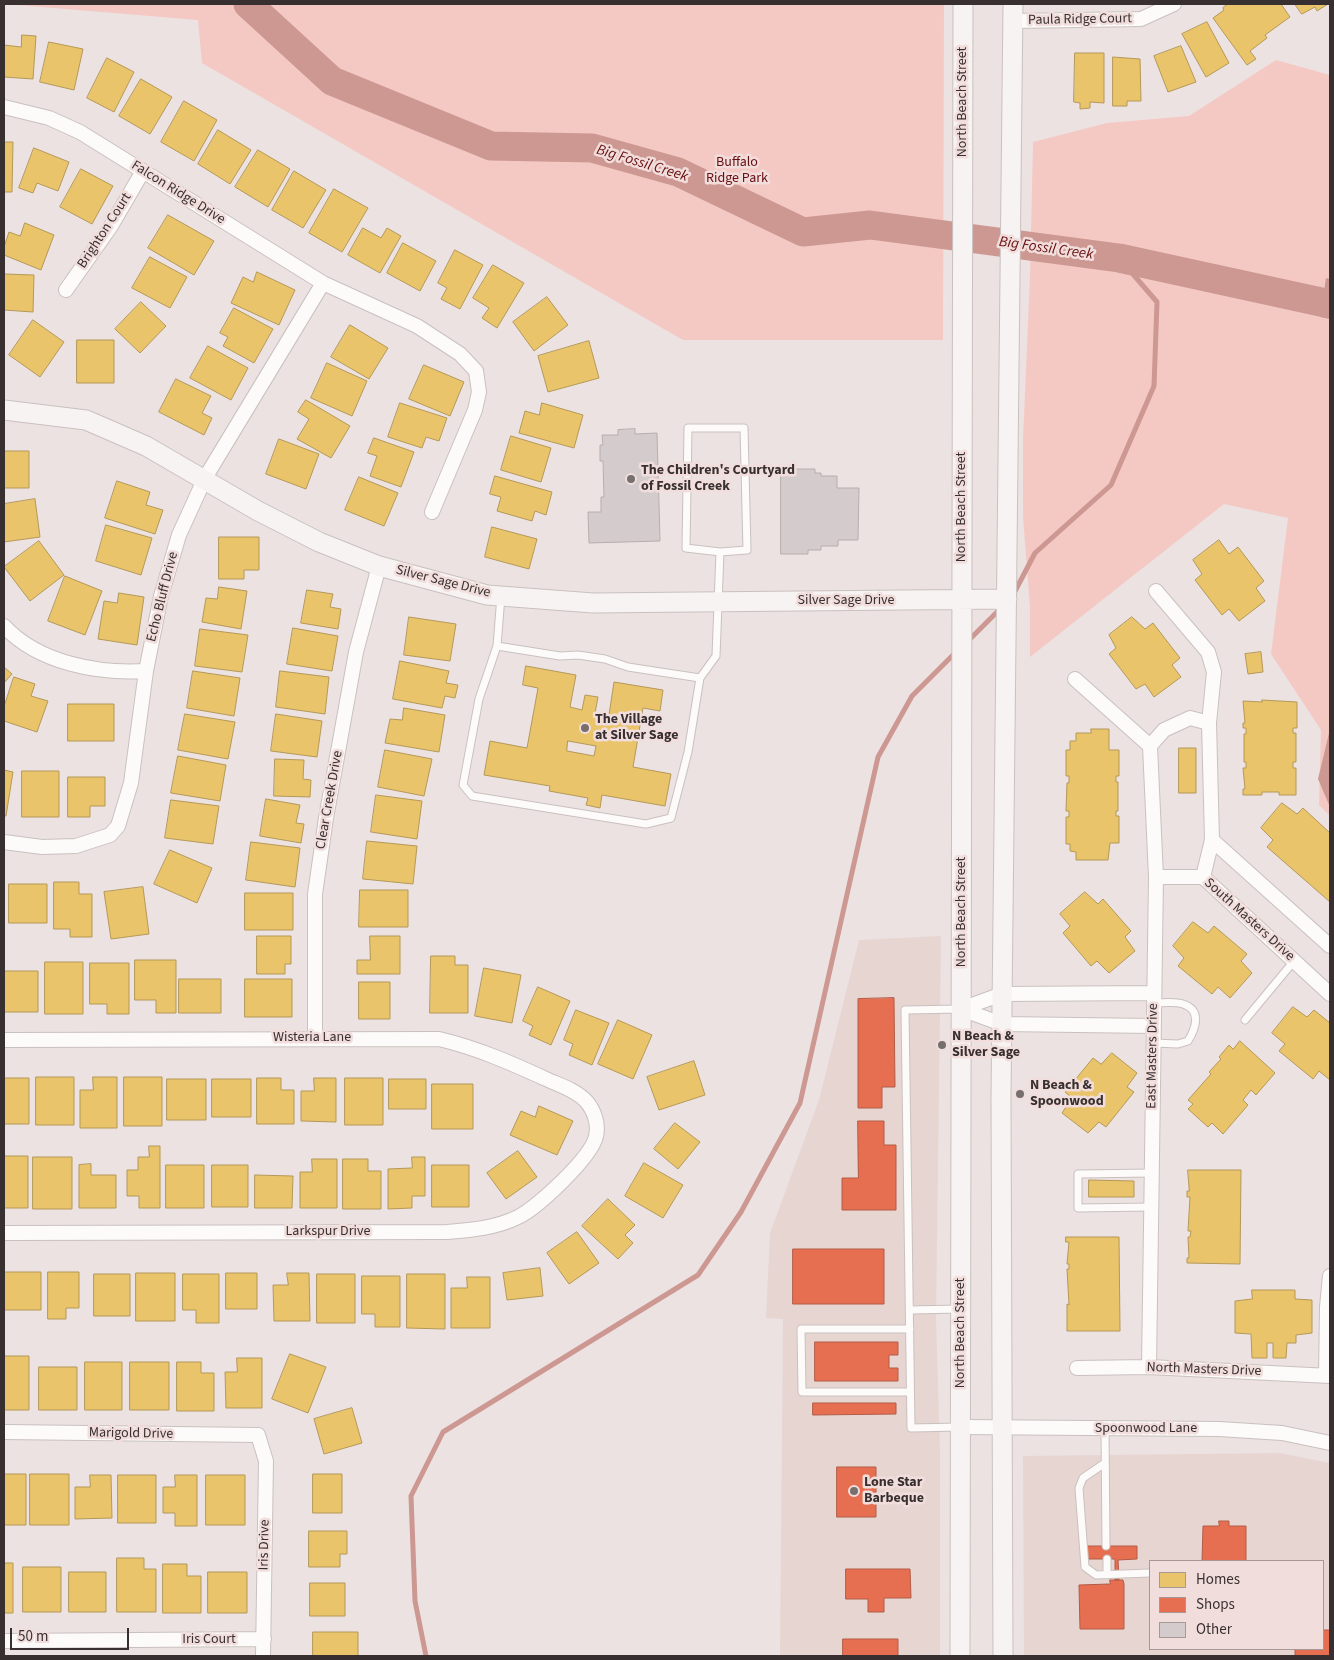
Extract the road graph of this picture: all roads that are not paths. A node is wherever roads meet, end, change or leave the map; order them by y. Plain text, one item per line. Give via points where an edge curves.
1 (963, 4) edge
2 (1174, 4) edge
3 (1013, 12) edge
4 (4, 107) edge
5 (143, 171) junction
6 (324, 283) junction
7 (66, 290) dead end
8 (4, 410) edge
9 (205, 478) junction
10 (432, 512) dead end
11 (720, 552) junction
12 (379, 566) junction
13 (1156, 591) dead end
14 (500, 596) junction
15 (1007, 599) junction
16 (962, 600) junction
17 (719, 602) junction
18 (4, 626) edge
19 (496, 646) junction
20 (146, 671) junction
21 (700, 678) junction
22 (1076, 679) dead end
23 (1209, 723) junction
24 (1150, 746) junction
25 (1212, 840) junction
26 (4, 842) edge
27 (1156, 877) junction
28 (1203, 877) junction
29 (1330, 946) edge
30 (1294, 961) junction
31 (1002, 994) junction
32 (1330, 994) edge
33 (1154, 998) junction
34 (961, 1009) junction
35 (1245, 1020) dead end
36 (1002, 1024) junction
37 (1153, 1026) junction
38 (315, 1038) junction
39 (4, 1040) edge
40 (1153, 1043) junction
41 (596, 1119) joint
42 (1151, 1173) junction
43 (1151, 1207) junction
44 (4, 1232) edge
45 (1330, 1276) edge
46 (961, 1309) junction
47 (910, 1310) junction
48 (910, 1330) junction
49 (1149, 1367) junction
50 (1077, 1368) dead end
51 (1328, 1376) edge
52 (910, 1392) junction
53 (960, 1427) junction
54 (1004, 1427) junction
55 (1105, 1428) junction
56 (4, 1432) edge
57 (258, 1435) joint
58 (1330, 1443) edge
59 (1105, 1463) junction
60 (1106, 1546) dead end
61 (1107, 1559) dead end
62 (1149, 1573) edge
63 (1107, 1575) junction
64 (264, 1639) junction
65 (4, 1641) edge
66 (263, 1656) edge
67 (960, 1656) edge
68 (1003, 1656) edge

1 - 16 main road, North Beach Street
2 - 3 street, Paula Ridge Court via 1141,19
3 - 15 main road
4 - 5 street, Falcon Ridge Drive via 49,118 80,132
5 - 6 street, Falcon Ridge Drive
5 - 7 street, Brighton Court via 111,226
6 - 9 street, Echo Bluff Drive
6 - 10 street, Falcon Ridge Drive via 417,326 460,354 476,371 479,392 475,410
8 - 9 main road, Silver Sage Drive via 86,420 146,446
9 - 12 main road, Silver Sage Drive via 258,511 320,542
9 - 20 street, Echo Bluff Drive via 170,560
11 - 11 lane via 747,550 744,428 688,428 686,548
11 - 17 lane
12 - 14 main road, Silver Sage Drive
12 - 38 street, Clear Creek Drive via 356,652 315,894
13 - 23 street via 1208,652 1214,672
14 - 17 main road, Silver Sage Drive via 593,603
14 - 19 lane
15 - 16 main road, Silver Sage Drive
15 - 31 main road
16 - 17 main road, Silver Sage Drive
16 - 34 main road, North Beach Street
17 - 21 lane via 716,656
18 - 20 street via 28,647 53,658 101,670
19 - 21 lane via 605,659 628,667
19 - 21 lane via 479,699 463,785 472,796 646,824 671,818 688,752
20 - 26 street, Echo Bluff Drive via 131,783 118,826 110,835 76,846 42,847
22 - 24 street
23 - 24 street via 1190,718 1164,730
23 - 25 street
24 - 27 street, East Masters Drive
25 - 28 street
25 - 29 street
27 - 28 street, South Masters Drive
27 - 33 street, East Masters Drive
28 - 30 street, South Masters Drive
30 - 32 street, South Masters Drive
30 - 35 lane
31 - 33 street
31 - 34 street
31 - 36 main road
33 - 37 street, East Masters Drive
33 - 40 lane via 1183,1004 1193,1010 1196,1020 1195,1030 1188,1041
34 - 36 street
34 - 46 main road, North Beach Street
34 - 47 lane via 905,1010
36 - 37 street
36 - 54 main road
37 - 40 street, East Masters Drive
38 - 39 street, Wisteria Lane
38 - 41 street, Wisteria Lane via 439,1039 469,1046 569,1089 586,1101
40 - 42 street, East Masters Drive
41 - 44 street, Larkspur Drive via 596,1136 590,1148 558,1186 519,1217 495,1226 448,1232
42 - 43 street, East Masters Drive
42 - 43 lane via 1078,1174 1078,1208
43 - 49 street, East Masters Drive
45 - 51 street via 1327,1298
46 - 47 lane
46 - 53 main road, North Beach Street
47 - 48 lane
48 - 52 lane
48 - 52 lane via 801,1330 802,1392
49 - 50 street, North Masters Drive
49 - 51 street, North Masters Drive
52 - 53 lane via 911,1428
53 - 54 street, Spoonwood Lane
53 - 67 main road, North Beach Street
54 - 55 street, Spoonwood Lane
54 - 68 main road
55 - 58 street, Spoonwood Lane via 1272,1432
55 - 59 lane
56 - 57 street, Marigold Drive
57 - 64 street, Iris Drive via 266,1461
59 - 60 lane
59 - 63 lane via 1083,1478 1079,1488 1085,1567 1096,1575
61 - 63 lane
62 - 63 lane
64 - 65 street, Iris Court
64 - 66 street, Iris Drive

